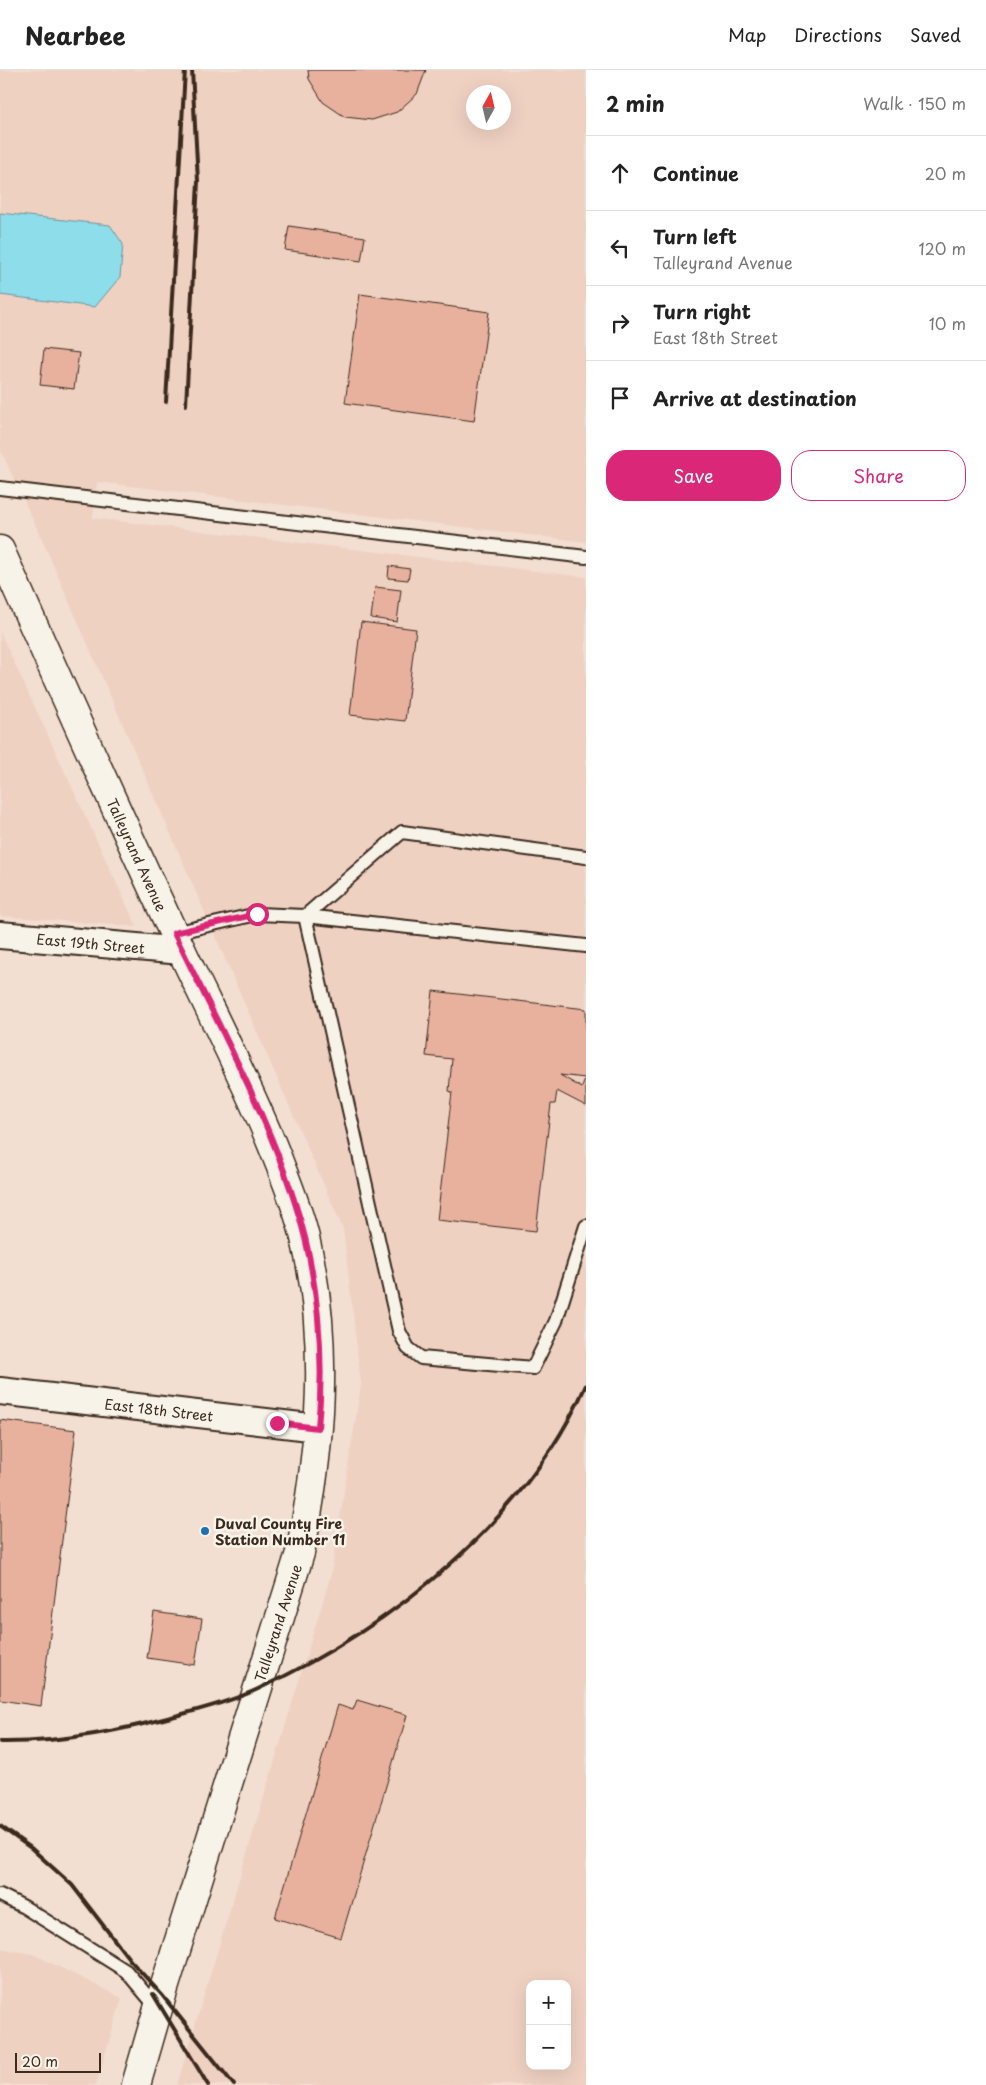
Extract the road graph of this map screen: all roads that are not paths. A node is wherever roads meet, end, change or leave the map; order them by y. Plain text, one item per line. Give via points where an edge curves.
1 (0, 488) edge
2 (0, 550) edge
3 (586, 557) edge
4 (586, 857) edge
5 (304, 916) junction
6 (0, 936) edge
7 (178, 942) junction
8 (586, 946) edge
9 (586, 1226) edge
10 (0, 1391) edge
11 (318, 1428) junction
12 (0, 1895) edge
13 (158, 2009) junction
14 (136, 2085) edge

1 - 3 lane
2 - 7 street, Talleyrand Avenue
4 - 5 lane via 402,832
5 - 7 lane via 257,914
5 - 8 lane
5 - 9 lane via 399,1331 408,1348 421,1358 533,1368 556,1321
6 - 7 street, East 19th Street
7 - 11 street, Talleyrand Avenue via 255,1102 295,1202 306,1240 318,1317 321,1402
10 - 11 street, East 18th Street
11 - 13 street, Talleyrand Avenue via 313,1491 300,1553
12 - 13 lane via 126,1971
13 - 14 street, Talleyrand Avenue

